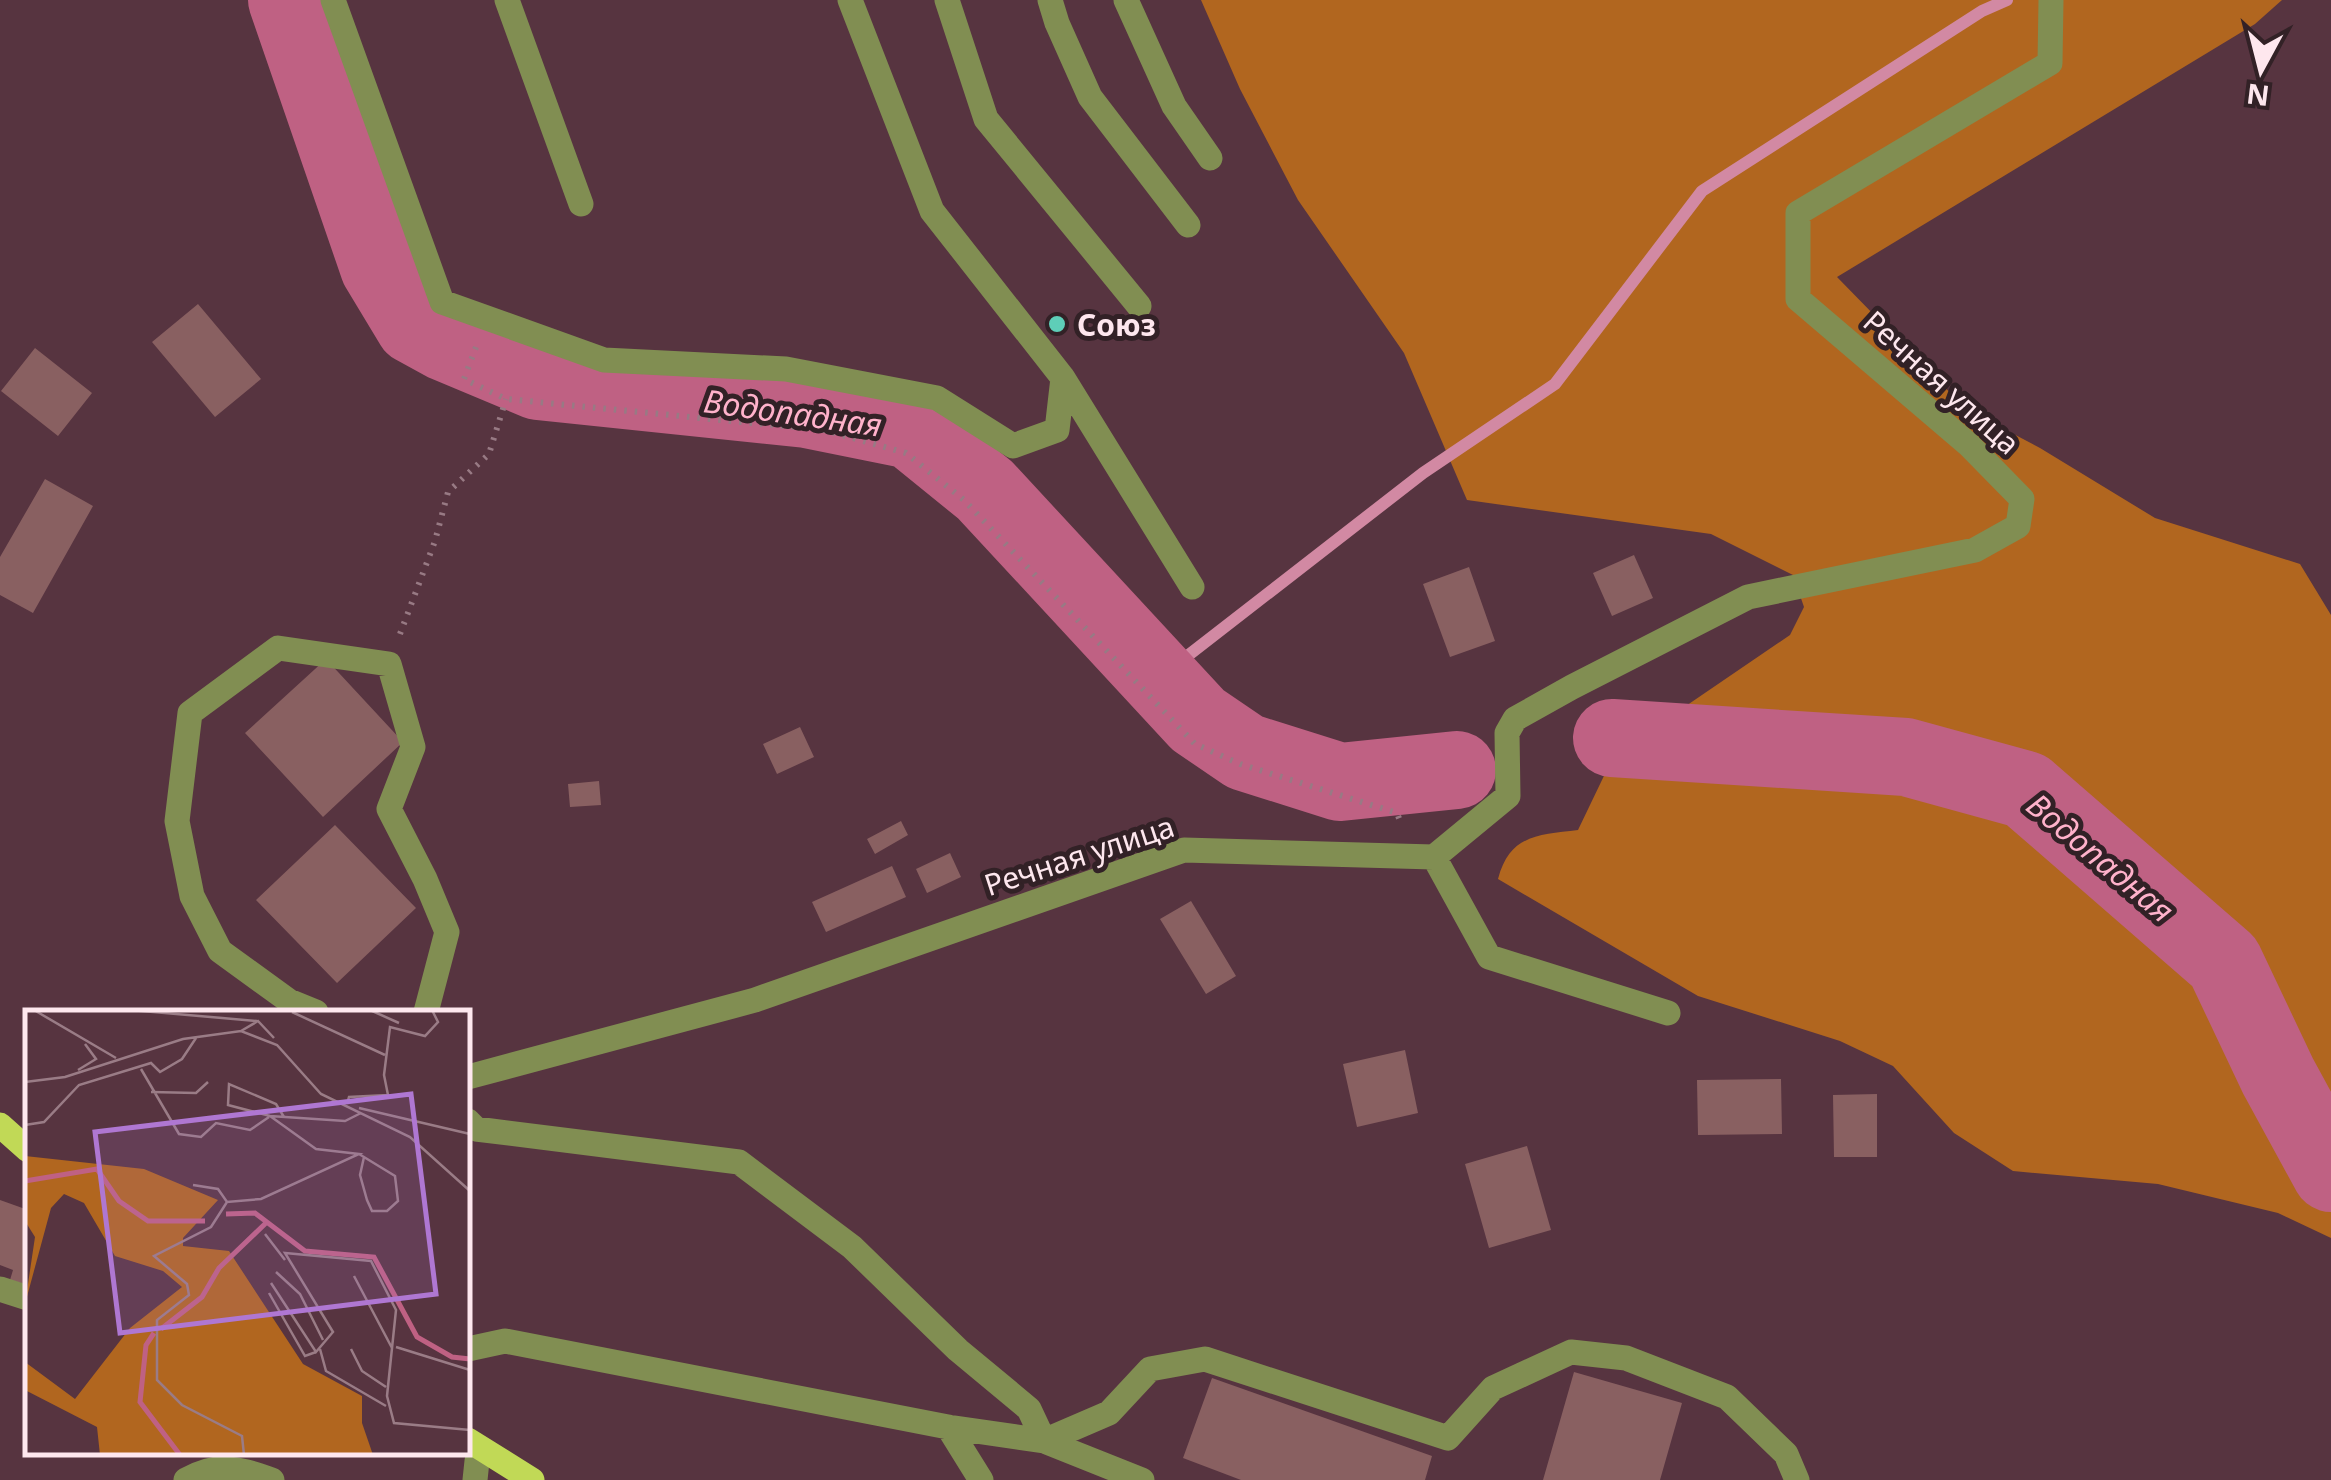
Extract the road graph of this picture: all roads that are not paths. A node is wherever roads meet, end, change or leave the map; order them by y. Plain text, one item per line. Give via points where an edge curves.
1 (333, 0) edge
2 (507, 0) edge
3 (850, 0) edge
4 (947, 0) edge
5 (1050, 0) edge
6 (1126, 0) edge
7 (2051, 2) edge
8 (1210, 158) dead end
9 (581, 204) dead end
10 (1188, 224) dead end
11 (1139, 306) dead end
12 (1063, 378) junction
13 (1192, 587) dead end
14 (1424, 857) junction
15 (311, 1010) edge
16 (427, 1010) edge
17 (1668, 1013) dead end
18 (470, 1077) edge
19 (470, 1122) edge
20 (0, 1125) edge
21 (25, 1147) edge
22 (0, 1289) edge
23 (25, 1297) edge
24 (470, 1349) edge
25 (948, 1427) junction
26 (1044, 1441) junction
27 (471, 1458) edge
28 (186, 1480) edge
29 (272, 1480) edge
30 (504, 1480) edge
31 (532, 1480) edge
32 (981, 1480) edge
33 (1142, 1480) edge
34 (1797, 1480) edge

1 - 12 street via 442,302 604,360 786,369 938,398 1013,446 1057,430
2 - 9 street
3 - 12 street via 932,211
4 - 11 street via 986,120
5 - 10 street via 1090,97
6 - 8 street via 1174,106
7 - 14 street, Речная улица via 2050,63 1798,213 1798,299 2022,500 2018,526 1975,550 1748,597 1572,686 1515,719 1507,733 1508,796
12 - 13 street
14 - 17 street via 1489,957
14 - 18 street, Речная улица via 1184,850 755,1000
15 - 16 street via 220,951 192,896 177,821 190,713 278,648 389,664 413,746 389,810 448,932
19 - 26 street via 476,1129 739,1162 852,1247 1029,1409
20 - 21 main road
22 - 23 street
24 - 25 street via 505,1341
25 - 26 street
25 - 32 street
26 - 33 street
26 - 34 street via 1109,1413 1150,1369 1205,1359 1448,1438 1493,1388 1571,1352 1626,1358 1726,1396 1786,1454
27 - 30 main road
27 - 31 main road
28 - 29 street via 231,1466

